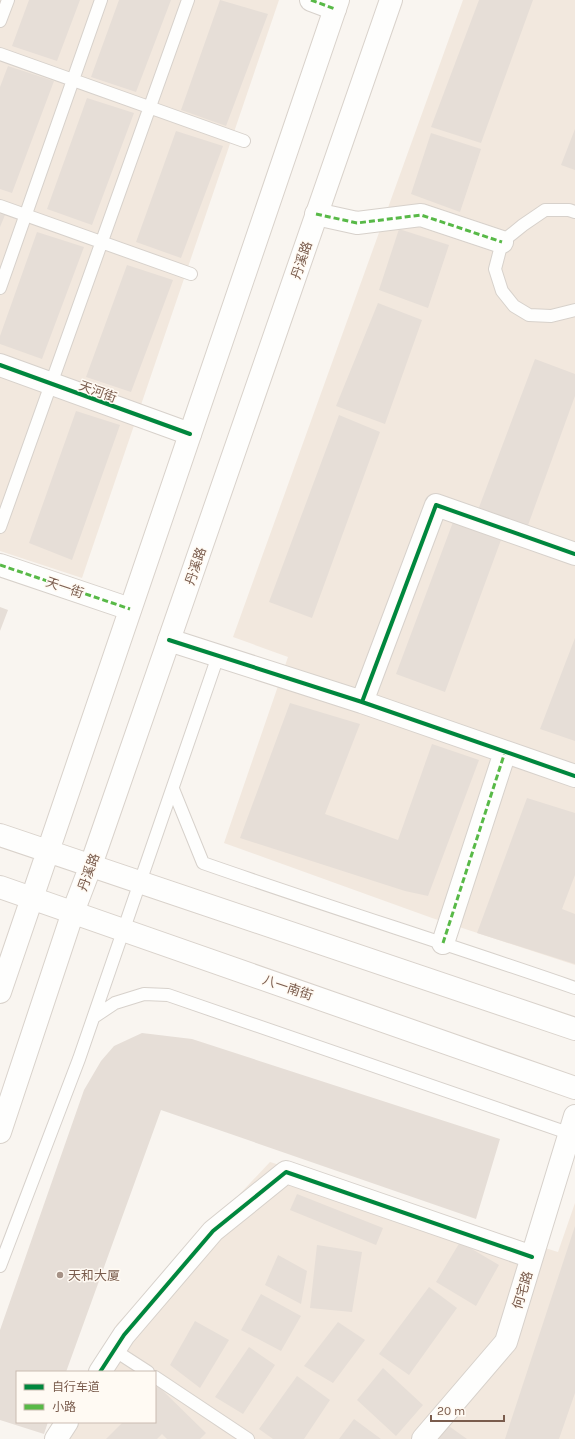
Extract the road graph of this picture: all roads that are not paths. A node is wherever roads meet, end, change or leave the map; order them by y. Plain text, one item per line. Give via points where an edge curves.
1 (8, 0) edge
2 (101, 0) edge
3 (188, 0) edge
4 (311, 0) edge
5 (391, 0) edge
6 (336, 4) edge
7 (0, 21) edge
8 (0, 54) edge
9 (73, 80) junction
10 (150, 107) junction
11 (244, 140) dead end
12 (0, 206) edge
13 (575, 212) edge
14 (316, 214) junction
15 (26, 215) junction
16 (102, 242) junction
17 (502, 242) junction
18 (191, 274) dead end
19 (0, 288) edge
20 (575, 310) edge
21 (0, 366) edge
22 (52, 384) junction
23 (190, 434) junction
24 (0, 527) edge
25 (575, 554) edge
26 (0, 565) edge
27 (130, 609) junction
28 (169, 640) junction
29 (218, 656) junction
30 (362, 702) junction
31 (505, 752) junction
32 (575, 776) edge
33 (173, 789) junction
34 (0, 835) edge
35 (48, 851) junction
36 (91, 866) junction
37 (140, 882) junction
38 (0, 887) edge
39 (32, 898) junction
40 (73, 912) junction
41 (124, 930) junction
42 (443, 943) junction
43 (575, 988) edge
44 (0, 992) edge
45 (94, 1017) junction
46 (575, 1029) edge
47 (575, 1088) edge
48 (573, 1128) edge
49 (0, 1132) edge
50 (532, 1257) junction
51 (0, 1266) edge
52 (114, 1350) junction
53 (101, 1371) edge
54 (146, 1371) edge
55 (156, 1378) edge
56 (66, 1423) edge
57 (56, 1439) edge
58 (248, 1439) edge
59 (423, 1439) edge

1 - 7 lane
2 - 9 lane
3 - 10 lane
4 - 6 main road
5 - 14 main road, 丹溪路
6 - 23 main road
8 - 9 lane
9 - 10 lane
9 - 15 lane
10 - 11 lane
10 - 16 lane
12 - 15 lane
13 - 17 lane via 545,210
14 - 17 main road via 357,223 421,215
14 - 28 main road, 丹溪路
15 - 16 lane
15 - 19 lane
16 - 18 lane
16 - 22 lane
17 - 20 lane via 495,269 502,291 514,306 529,315 552,316
21 - 22 main road, 天河街
22 - 23 main road, 天河街
22 - 24 lane
23 - 27 main road
25 - 30 main road via 436,505
26 - 27 main road, 天一街
27 - 35 main road
28 - 29 main road
28 - 36 main road, 丹溪路
29 - 30 main road
29 - 33 lane
30 - 31 main road
31 - 32 main road
31 - 42 main road
33 - 37 lane
33 - 42 lane via 203,862
34 - 35 main road
35 - 36 main road
35 - 39 main road
36 - 37 main road
36 - 40 main road, 丹溪路
37 - 41 lane
37 - 46 main road
38 - 39 main road, 八一南街
39 - 40 main road, 八一南街
39 - 44 main road
40 - 41 main road, 八一南街
40 - 49 main road, 丹溪路
41 - 45 lane
41 - 47 main road, 八一南街
42 - 43 lane
45 - 48 lane via 115,1003 144,994 168,995
45 - 51 lane
48 - 50 main road, 何宅路
50 - 52 main road via 286,1172 213,1231
50 - 59 main road, 何宅路 via 506,1342
52 - 53 main road
52 - 54 lane
55 - 58 lane
56 - 57 main road

